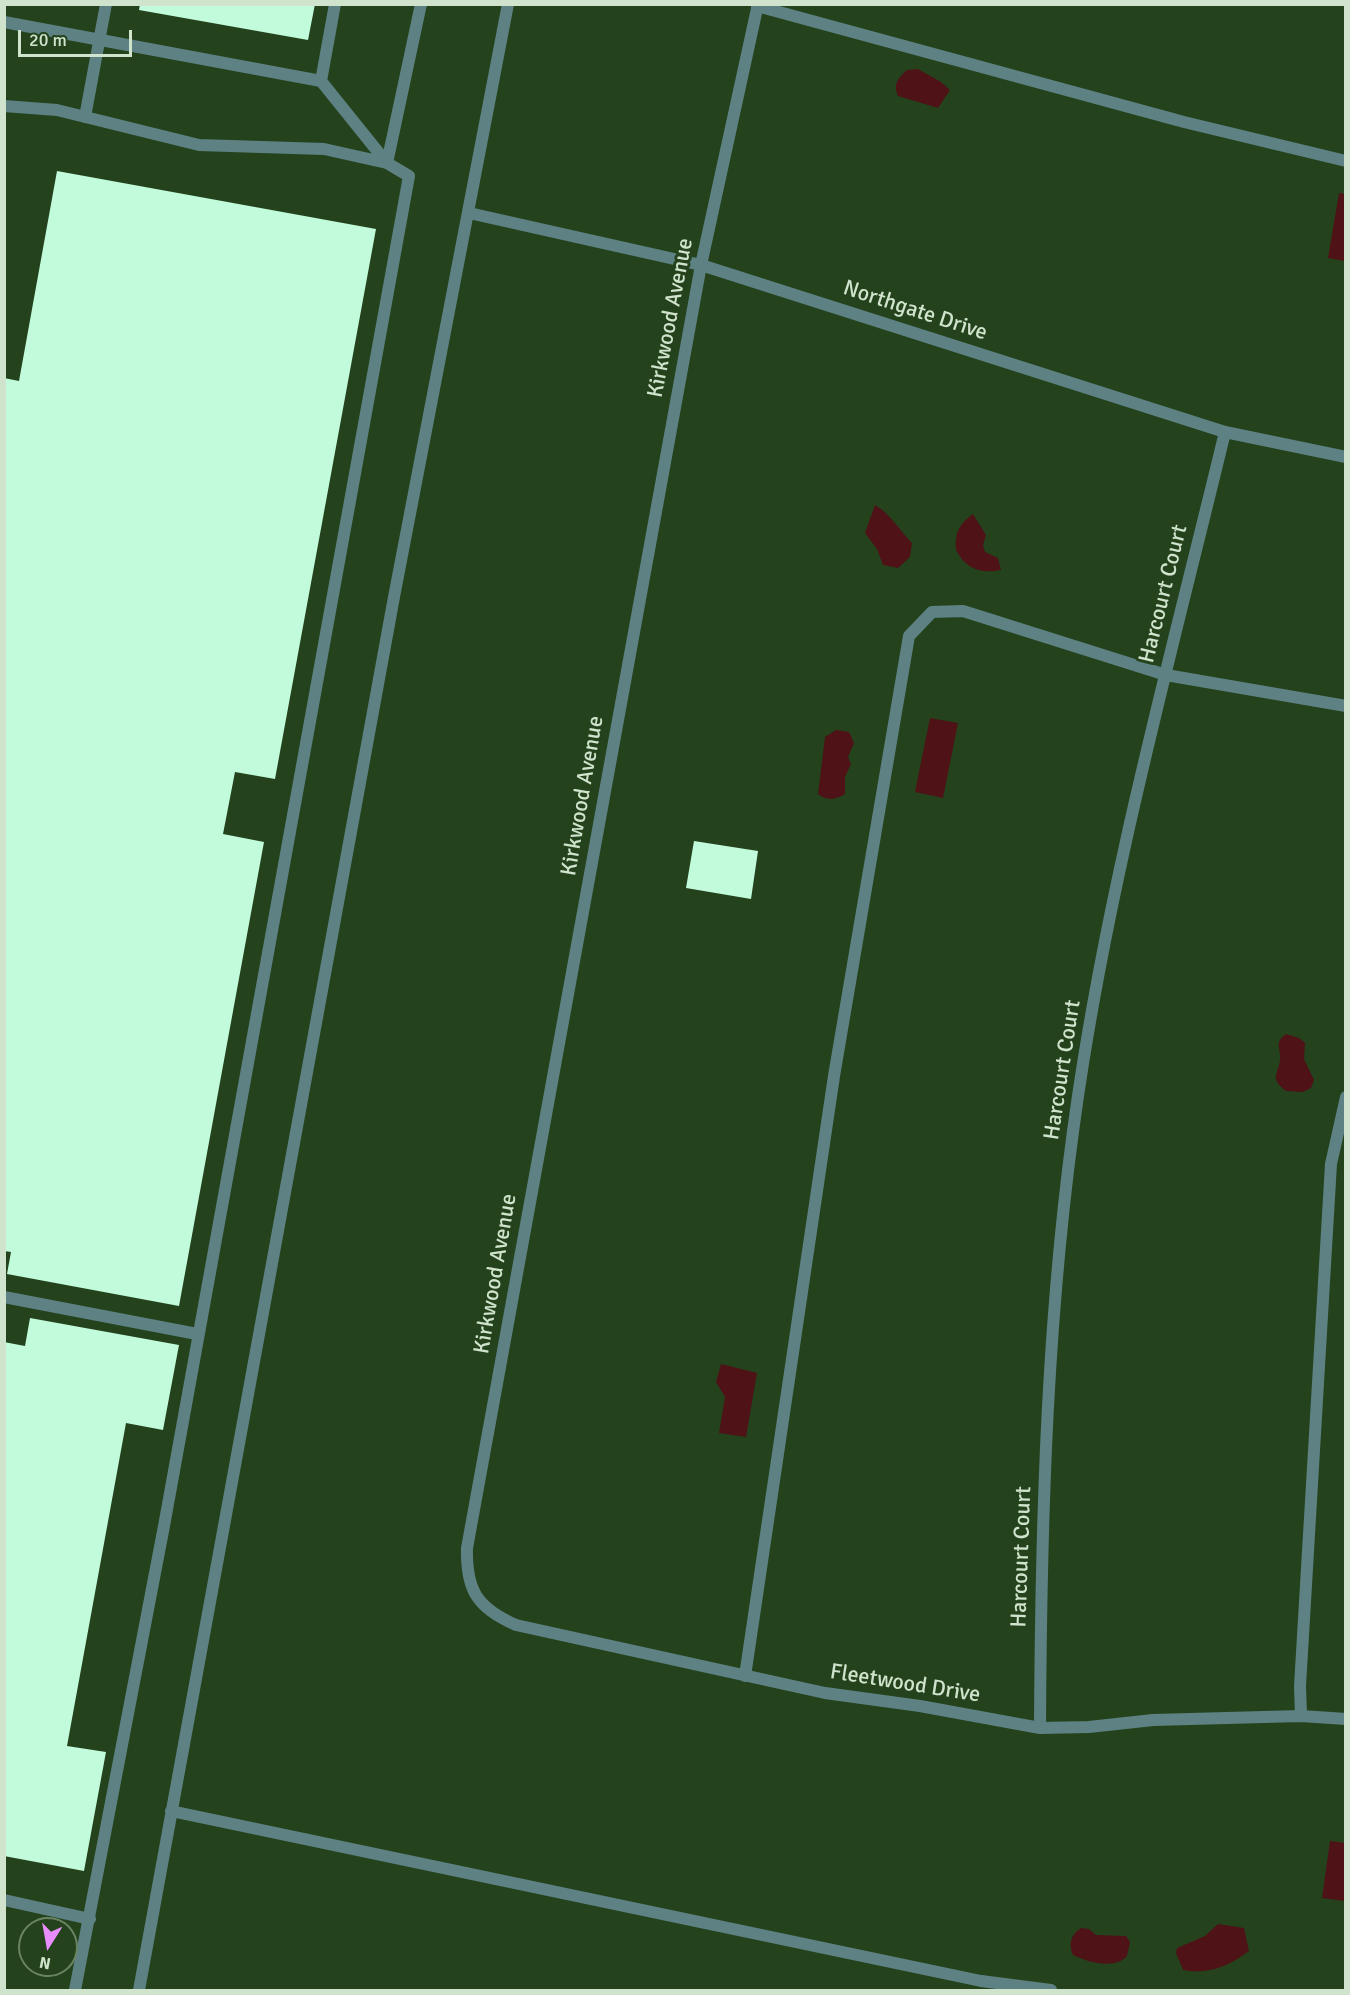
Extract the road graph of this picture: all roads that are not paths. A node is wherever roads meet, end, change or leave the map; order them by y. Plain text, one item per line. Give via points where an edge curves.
1 (106, 4) edge
2 (334, 4) edge
3 (421, 4) edge
4 (508, 4) edge
5 (758, 5) edge
6 (4, 22) edge
7 (100, 40) junction
8 (321, 81) junction
9 (4, 106) edge
10 (85, 117) junction
11 (1346, 161) edge
12 (387, 163) junction
13 (469, 213) junction
14 (701, 265) junction
15 (1225, 432) junction
16 (1346, 457) edge
17 (1166, 675) junction
18 (1346, 706) edge
19 (1346, 1097) edge
20 (4, 1297) edge
21 (197, 1334) junction
22 (475, 1595) joint
23 (745, 1676) junction
24 (1300, 1716) junction
25 (1346, 1719) edge
26 (1040, 1728) junction
27 (171, 1811) junction
28 (4, 1900) edge
29 (90, 1919) junction
30 (75, 1990) edge
31 (139, 1990) edge
32 (1051, 1990) edge

1 - 7 street
2 - 8 street
3 - 12 street
4 - 13 street
5 - 11 street
5 - 14 street, Kirkwood Avenue
6 - 7 street
7 - 8 street
7 - 10 street
8 - 12 street
9 - 10 street via 57,110
10 - 12 street via 199,145 324,150
12 - 21 street via 409,176
13 - 14 street, Northgate Drive
13 - 27 street via 392,609
14 - 15 street, Northgate Drive
14 - 22 street, Kirkwood Avenue via 467,1548 466,1574
15 - 16 street, Northgate Drive
15 - 17 street, Harcourt Court
17 - 18 street
17 - 23 street via 963,611 932,612 909,636 834,1076
17 - 26 street, Harcourt Court via 1116,885 1077,1096 1057,1278 1047,1419
19 - 24 street via 1329,1188
20 - 21 street
21 - 29 street
22 - 23 street, Fleetwood Drive via 494,1615 516,1625
23 - 26 street, Fleetwood Drive
24 - 25 street, Fleetwood Drive
24 - 26 street, Fleetwood Drive
27 - 31 street
27 - 32 street via 981,1981
28 - 29 street
29 - 30 street

